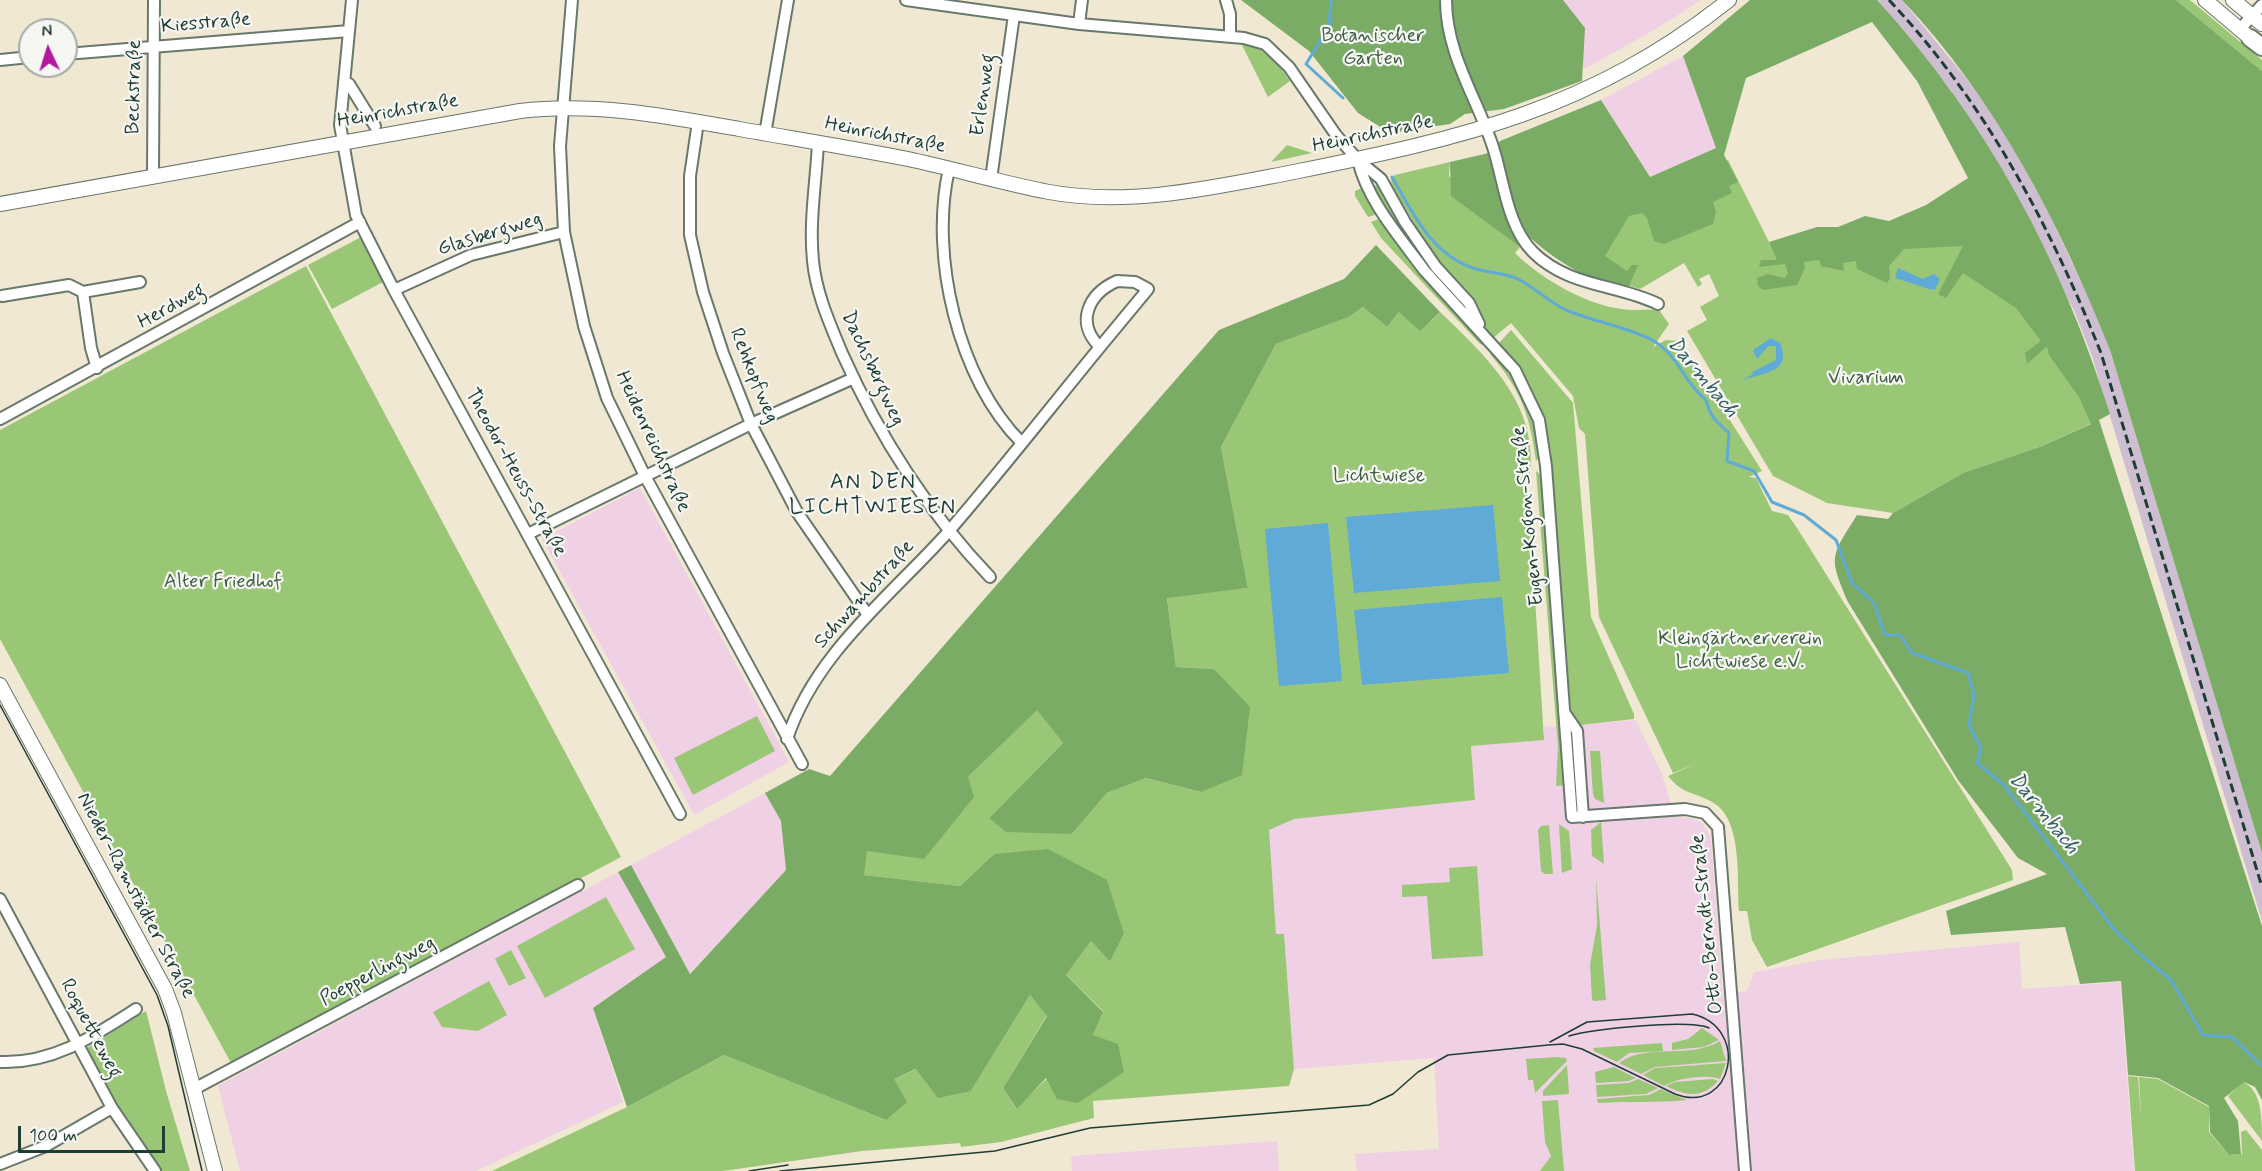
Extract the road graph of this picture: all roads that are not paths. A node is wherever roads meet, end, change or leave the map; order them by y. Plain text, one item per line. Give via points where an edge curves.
1 (154, 0) edge
2 (352, 0) edge
3 (572, 0) edge
4 (788, 0) edge
5 (906, 0) edge
6 (1082, 0) edge
7 (1226, 0) edge
8 (1446, 0) edge
9 (1729, 0) edge
10 (2205, 0) edge
11 (2233, 0) edge
12 (2244, 0) edge
13 (1014, 15) junction
14 (2256, 23) edge
15 (1079, 24) junction
16 (350, 31) junction
17 (1230, 36) junction
18 (154, 46) junction
19 (78, 53) edge
20 (18, 58) edge
21 (0, 60) edge
22 (344, 82) junction
23 (561, 107) junction
24 (698, 122) junction
25 (375, 126) dead end
26 (1486, 129) junction
27 (765, 134) junction
28 (342, 142) junction
29 (818, 143) junction
30 (1358, 160) junction
31 (949, 169) junction
32 (153, 175) junction
33 (991, 179) junction
34 (0, 204) edge
35 (360, 222) junction
36 (564, 232) junction
37 (140, 282) dead end
38 (394, 290) junction
39 (83, 292) junction
40 (2, 296) dead end
41 (1658, 304) dead end
42 (1482, 333) junction
43 (1100, 347) junction
44 (97, 368) junction
45 (854, 378) junction
46 (0, 419) edge
47 (752, 424) junction
48 (1022, 443) junction
49 (645, 476) junction
50 (948, 531) junction
51 (528, 534) junction
52 (990, 576) dead end
53 (868, 615) junction
54 (0, 685) edge
55 (787, 738) junction
56 (802, 764) dead end
57 (680, 814) dead end
58 (1577, 817) joint
59 (578, 885) dead end
60 (0, 899) edge
61 (136, 1009) dead end
62 (79, 1045) junction
63 (0, 1062) edge
64 (194, 1089) junction
65 (112, 1108) junction
66 (0, 1164) edge
67 (155, 1171) edge
68 (215, 1171) edge
69 (1745, 1171) edge

1 - 18 street, Beckstraße
2 - 16 street, Theodor-Heuss-Straße
3 - 23 street, Heidenreichstraße
4 - 27 street
5 - 13 street
6 - 15 street
7 - 17 street
8 - 26 street via 1461,71
9 - 26 main road, Heinrichstraße via 1673,43 1626,71
10 - 14 main road
11 - 14 main road
12 - 14 main road
13 - 15 street
13 - 33 street, Erlenweg
15 - 17 street
16 - 18 street, Kiesstraße
16 - 22 street, Theodor-Heuss-Straße
17 - 30 street via 1256,40 1276,52
18 - 19 street, Kiesstraße
18 - 32 street, Beckstraße
20 - 21 street
22 - 25 street
22 - 28 street, Theodor-Heuss-Straße
23 - 24 main road, Heinrichstraße via 617,110
23 - 28 main road, Heinrichstraße
23 - 36 street, Heidenreichstraße
24 - 27 main road, Heinrichstraße
24 - 47 street, Rehkopfweg via 690,176 690,235 703,292
26 - 30 main road, Heinrichstraße
26 - 41 street via 1514,221 1533,252 1590,285
27 - 29 main road, Heinrichstraße
28 - 32 main road, Heinrichstraße
28 - 35 street, Theodor-Heuss-Straße
29 - 31 main road, Heinrichstraße
29 - 45 street, Dachsbergweg via 811,210 813,263 826,315
30 - 33 main road, Heinrichstraße via 1126,197 1052,193
30 - 42 street, Eugen-Kogon-Straße via 1381,179 1436,267 1469,303
30 - 42 street, Eugen-Kogon-Straße via 1363,182 1424,270
31 - 33 main road, Heinrichstraße
31 - 48 street via 941,227 944,270 954,313 979,380 1011,433
32 - 34 main road, Heinrichstraße
35 - 38 street, Theodor-Heuss-Straße
35 - 44 street, Herdweg
36 - 38 street, Glasbergweg via 471,255
36 - 49 street, Heidenreichstraße via 584,326 607,398
37 - 39 street
38 - 51 street, Theodor-Heuss-Straße
39 - 40 street via 69,285
39 - 44 street
42 - 58 street, Eugen-Kogon-Straße via 1515,370 1539,420 1544,444 1564,712
43 - 43 street, Schwambstraße via 1138,301 1148,289 1135,282 1117,281 1100,289 1090,304 1087,322 1091,338
43 - 48 street, Schwambstraße
44 - 46 street, Herdweg
45 - 47 street
45 - 50 street, Dachsbergweg via 895,454
47 - 49 street
47 - 53 street, Rehkopfweg via 796,513
48 - 50 street, Schwambstraße
49 - 51 street
49 - 55 street, Heidenreichstraße
50 - 52 street, Dachsbergweg
50 - 53 street, Schwambstraße
51 - 57 street, Theodor-Heuss-Straße
53 - 55 street, Schwambstraße via 823,668 800,705
54 - 64 main road, Nieder-Ramstädter Straße via 165,989
55 - 56 street, Heidenreichstraße
58 - 69 street, Otto-Berndt-Straße via 1685,809 1705,813 1718,827
59 - 64 street, Poepperlingweg
60 - 62 street, Roquetteweg
61 - 62 street
62 - 63 street via 52,1055
62 - 65 street, Roquetteweg
64 - 68 main road, Nieder-Ramstädter Straße
65 - 66 street via 46,1146
65 - 67 street, Roquetteweg

